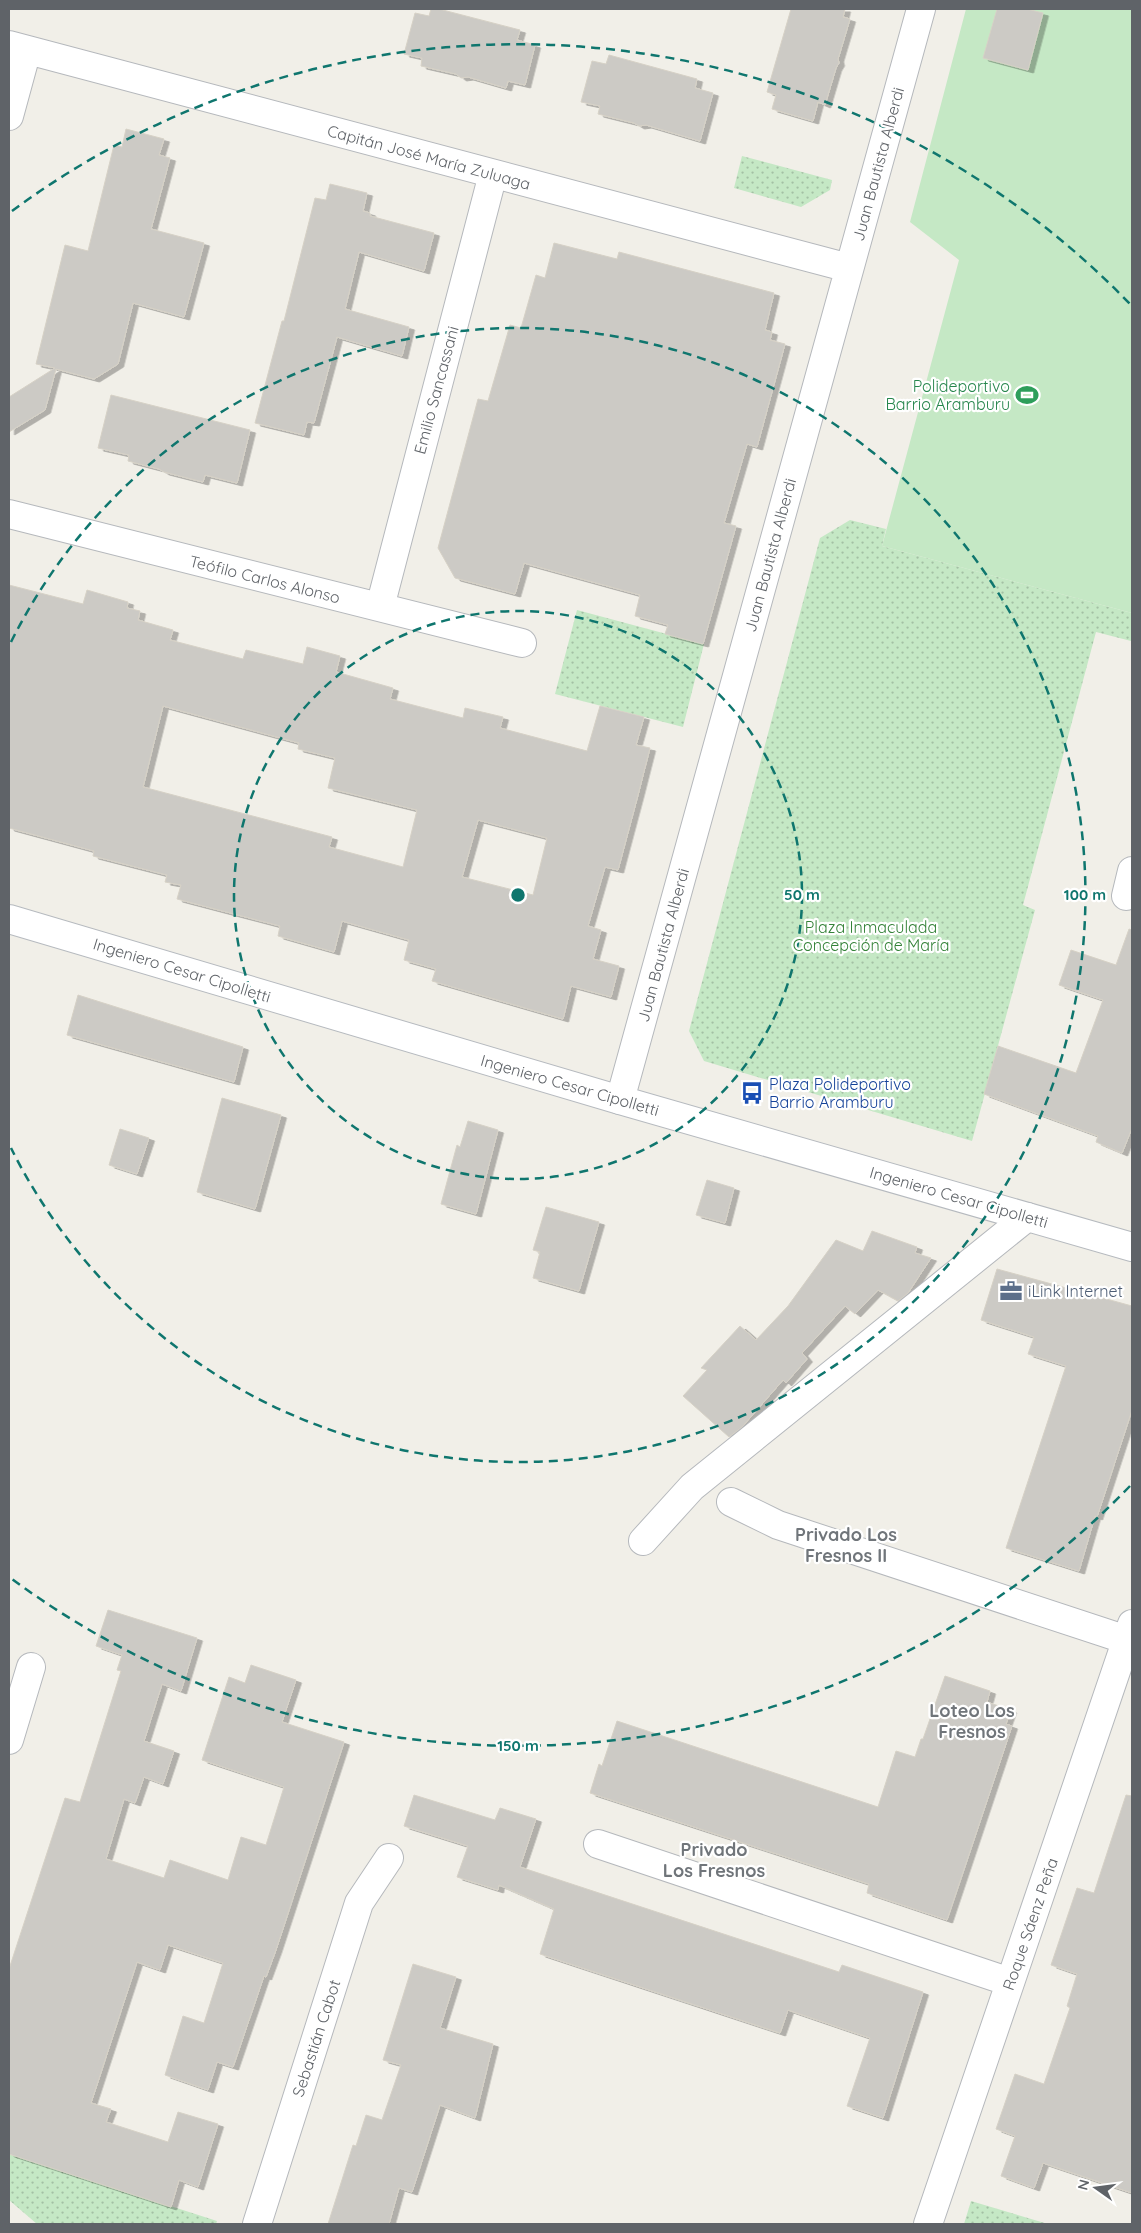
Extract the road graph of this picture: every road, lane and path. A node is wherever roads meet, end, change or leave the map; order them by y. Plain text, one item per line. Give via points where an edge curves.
1 (921, 9) edge
2 (18, 48) edge
3 (9, 116) edge
4 (493, 174) junction
5 (849, 268) junction
6 (9, 514) edge
7 (380, 607) junction
8 (522, 643) dead end
9 (9, 918) edge
10 (620, 1100) junction
11 (1027, 1217) junction
12 (1132, 1247) edge
13 (731, 1502) dead end
14 (643, 1541) dead end
15 (1129, 1632) edge
16 (31, 1667) dead end
17 (9, 1740) edge
18 (598, 1844) dead end
19 (389, 1858) dead end
20 (1010, 1982) junction
21 (257, 2224) edge
22 (928, 2224) edge

1 - 5 street, Juan Bautista Alberdi
2 - 3 street
2 - 4 street, Capitán José María Zuluaga
4 - 5 street, Capitán José María Zuluaga
4 - 7 street, Emilio Sancassani
5 - 10 street, Juan Bautista Alberdi
6 - 7 street, Teófilo Carlos Alonso
7 - 8 street, Teófilo Carlos Alonso
9 - 10 street, Ingeniero Cesar Cipolletti
10 - 11 street, Ingeniero Cesar Cipolletti
11 - 12 street, Ingeniero Cesar Cipolletti
11 - 14 street via 692,1487
13 - 15 street via 778,1525
15 - 20 street, Roque Sáenz Peña
16 - 17 street
18 - 20 street
19 - 21 street, Sebastián Cabot via 359,1903
20 - 22 street, Roque Sáenz Peña

